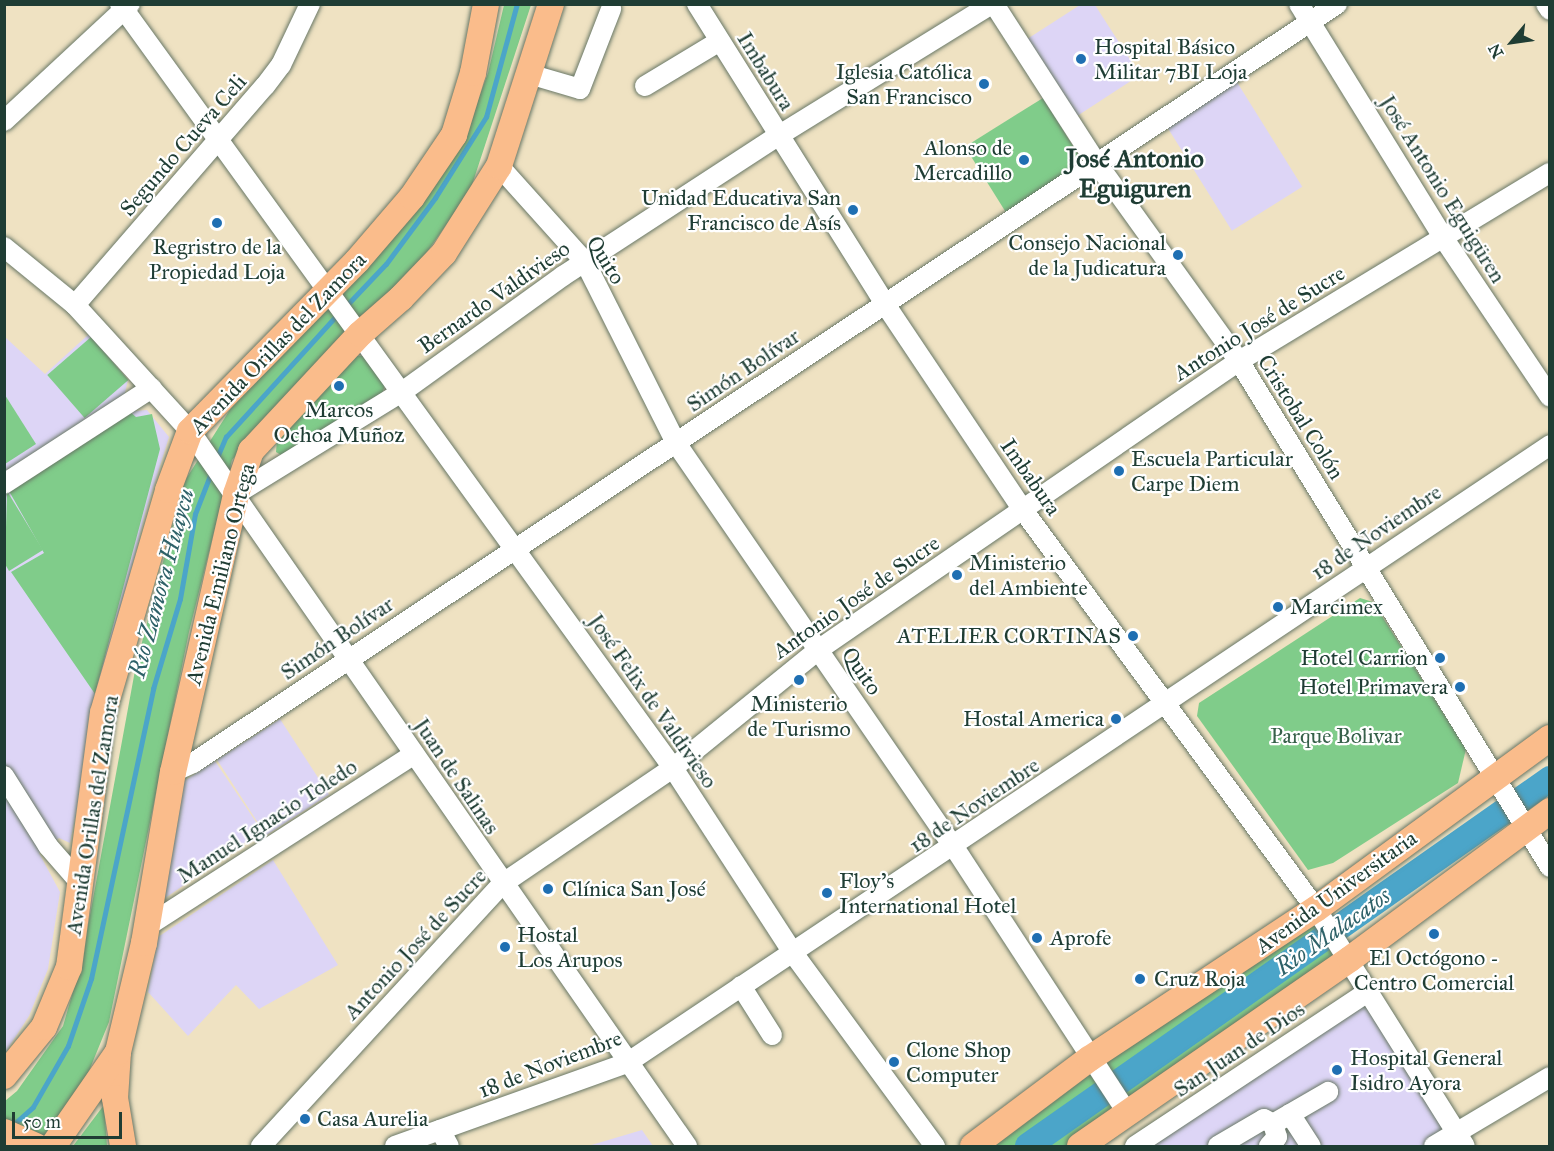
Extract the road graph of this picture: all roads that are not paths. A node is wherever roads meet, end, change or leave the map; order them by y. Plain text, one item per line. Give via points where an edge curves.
1 (310, 4) edge
2 (486, 4) edge
3 (550, 4) edge
4 (697, 4) edge
5 (993, 4) edge
6 (1336, 4) edge
7 (1546, 4) edge
8 (128, 6) edge
9 (611, 9) dead end
10 (1550, 10) edge
11 (1304, 13) edge
12 (720, 41) junction
13 (529, 74) junction
14 (645, 86) dead end
15 (4, 121) edge
16 (223, 136) junction
17 (778, 136) junction
18 (1096, 162) junction
19 (499, 166) junction
20 (1550, 173) edge
21 (1444, 239) junction
22 (4, 247) edge
23 (585, 262) junction
24 (331, 284) junction
25 (885, 304) junction
26 (75, 305) junction
27 (360, 334) junction
28 (1239, 361) junction
29 (152, 388) junction
30 (402, 392) junction
31 (1550, 397) edge
32 (189, 430) junction
33 (676, 443) junction
34 (1550, 445) edge
35 (4, 484) edge
36 (236, 494) junction
37 (1023, 510) junction
38 (515, 548) junction
39 (1365, 566) junction
40 (818, 650) junction
41 (347, 659) junction
42 (1168, 704) junction
43 (1550, 738) edge
44 (414, 754) junction
45 (673, 768) junction
46 (173, 772) junction
47 (4, 776) edge
48 (1495, 781) junction
49 (1550, 811) edge
50 (1525, 825) junction
51 (954, 847) junction
52 (1550, 867) edge
53 (502, 884) junction
54 (82, 885) junction
55 (1317, 911) junction
56 (146, 927) junction
57 (793, 953) junction
58 (1349, 957) junction
59 (741, 986) junction
60 (1369, 990) junction
61 (772, 1035) dead end
62 (118, 1052) junction
63 (627, 1063) junction
64 (1092, 1063) junction
65 (4, 1076) edge
66 (1550, 1077) edge
67 (1328, 1092) dead end
68 (1125, 1110) junction
69 (1281, 1119) junction
70 (4, 1132) edge
71 (445, 1138) edge
72 (1445, 1143) edge
73 (1140, 1145) edge
74 (36, 1146) edge
75 (52, 1146) edge
76 (123, 1146) edge
77 (261, 1146) edge
78 (395, 1146) edge
79 (687, 1146) edge
80 (935, 1146) edge
81 (973, 1146) edge
82 (1080, 1146) edge
83 (1218, 1146) edge
84 (1269, 1146) edge
85 (1311, 1146) edge

1 - 16 street, Segundo Cueva Celi via 281,65
2 - 24 main road, Avenida Orillas del Zamora via 473,73 454,135 412,197 357,261
3 - 13 main road, Avenida Emiliano Ortega
4 - 12 street, Imbabura
5 - 17 street, Bernardo Valdivieso
5 - 18 street, Cristobal Colón
6 - 11 street, Simón Bolívar
7 - 10 street
8 - 15 street
8 - 16 street, José Felix de Valdivieso
9 - 13 street via 580,89
11 - 18 street, Simón Bolívar
11 - 21 street, José Antonio Eguigüren
12 - 14 street
12 - 17 street, Imbabura
13 - 19 main road, Avenida Emiliano Ortega
16 - 24 street, José Felix de Valdivieso
16 - 26 street, Segundo Cueva Celi
17 - 23 street, Bernardo Valdivieso
17 - 25 street, Imbabura
18 - 25 street, Simón Bolívar
18 - 28 street, Cristobal Colón
19 - 23 street, Quito
19 - 27 main road, Avenida Emiliano Ortega via 444,253
20 - 21 street, Antonio José de Sucre
21 - 28 street, Antonio José de Sucre
21 - 31 street, José Antonio Eguigüren
22 - 26 street, Juan de Salinas
23 - 30 street, Bernardo Valdivieso
23 - 33 street, Quito
24 - 27 street, José Felix de Valdivieso
24 - 32 main road, Avenida Orillas del Zamora
25 - 33 street, Simón Bolívar
25 - 37 street, Imbabura
26 - 29 street, Juan de Salinas
27 - 30 street, José Felix de Valdivieso
27 - 36 main road, Avenida Emiliano Ortega via 250,451
28 - 37 street, Antonio José de Sucre
28 - 39 street, Cristobal Colón
29 - 32 street, Juan de Salinas
29 - 35 street
30 - 36 street, Bernardo Valdivieso
30 - 38 street, José Felix de Valdivieso
32 - 36 street, Juan de Salinas
32 - 54 main road, Avenida Orillas del Zamora via 103,713
33 - 38 street, Simón Bolívar
33 - 40 street, Quito
34 - 39 street, 18 de Noviembre
36 - 41 street, Juan de Salinas
36 - 46 main road, Avenida Emiliano Ortega
37 - 40 street, Antonio José de Sucre
37 - 42 street, Imbabura
38 - 41 street, Simón Bolívar
38 - 45 street, José Felix de Valdivieso
39 - 42 street, 18 de Noviembre
39 - 48 street, Cristobal Colón
40 - 45 street, Antonio José de Sucre
40 - 51 street, Quito
41 - 44 street, Juan de Salinas
41 - 46 street, Simón Bolívar via 193,763
42 - 51 street, 18 de Noviembre
42 - 55 street, Imbabura
43 - 48 main road, Avenida Universitaria
44 - 53 street, Juan de Salinas
44 - 56 street, Manuel Ignacio Toledo
45 - 53 street, Antonio José de Sucre
45 - 57 street, José Felix de Valdivieso
46 - 56 main road, Avenida Emiliano Ortega
47 - 54 street via 48,846
48 - 50 street, Cristobal Colón
48 - 55 main road, Avenida Universitaria
49 - 50 main road
50 - 52 street, Cristobal Colón
50 - 58 main road
51 - 57 street, 18 de Noviembre
51 - 64 street, Quito
53 - 63 street, Juan de Salinas
53 - 77 street, Antonio José de Sucre
54 - 65 main road, Avenida Orillas del Zamora via 69,967 58,996 44,1027
55 - 58 street, Imbabura
55 - 64 main road, Avenida Universitaria
56 - 62 main road, Avenida Emiliano Ortega
57 - 59 street, 18 de Noviembre
57 - 80 street, José Felix de Valdivieso
58 - 60 street, Imbabura
58 - 68 main road
59 - 61 street
59 - 63 street, 18 de Noviembre
60 - 72 street, Imbabura
60 - 73 street, San Juan de Dios
62 - 75 main road, Avenida Emiliano Ortega
62 - 76 main road via 115,1098
63 - 71 street, 18 de Noviembre
63 - 79 street, Juan de Salinas
64 - 68 street, Quito
64 - 81 main road, Avenida Universitaria
66 - 72 street
67 - 69 street
68 - 82 main road
69 - 83 street via 1264,1119
69 - 84 street via 1277,1137
69 - 85 street
70 - 74 main road
71 - 78 street, 18 de Noviembre

